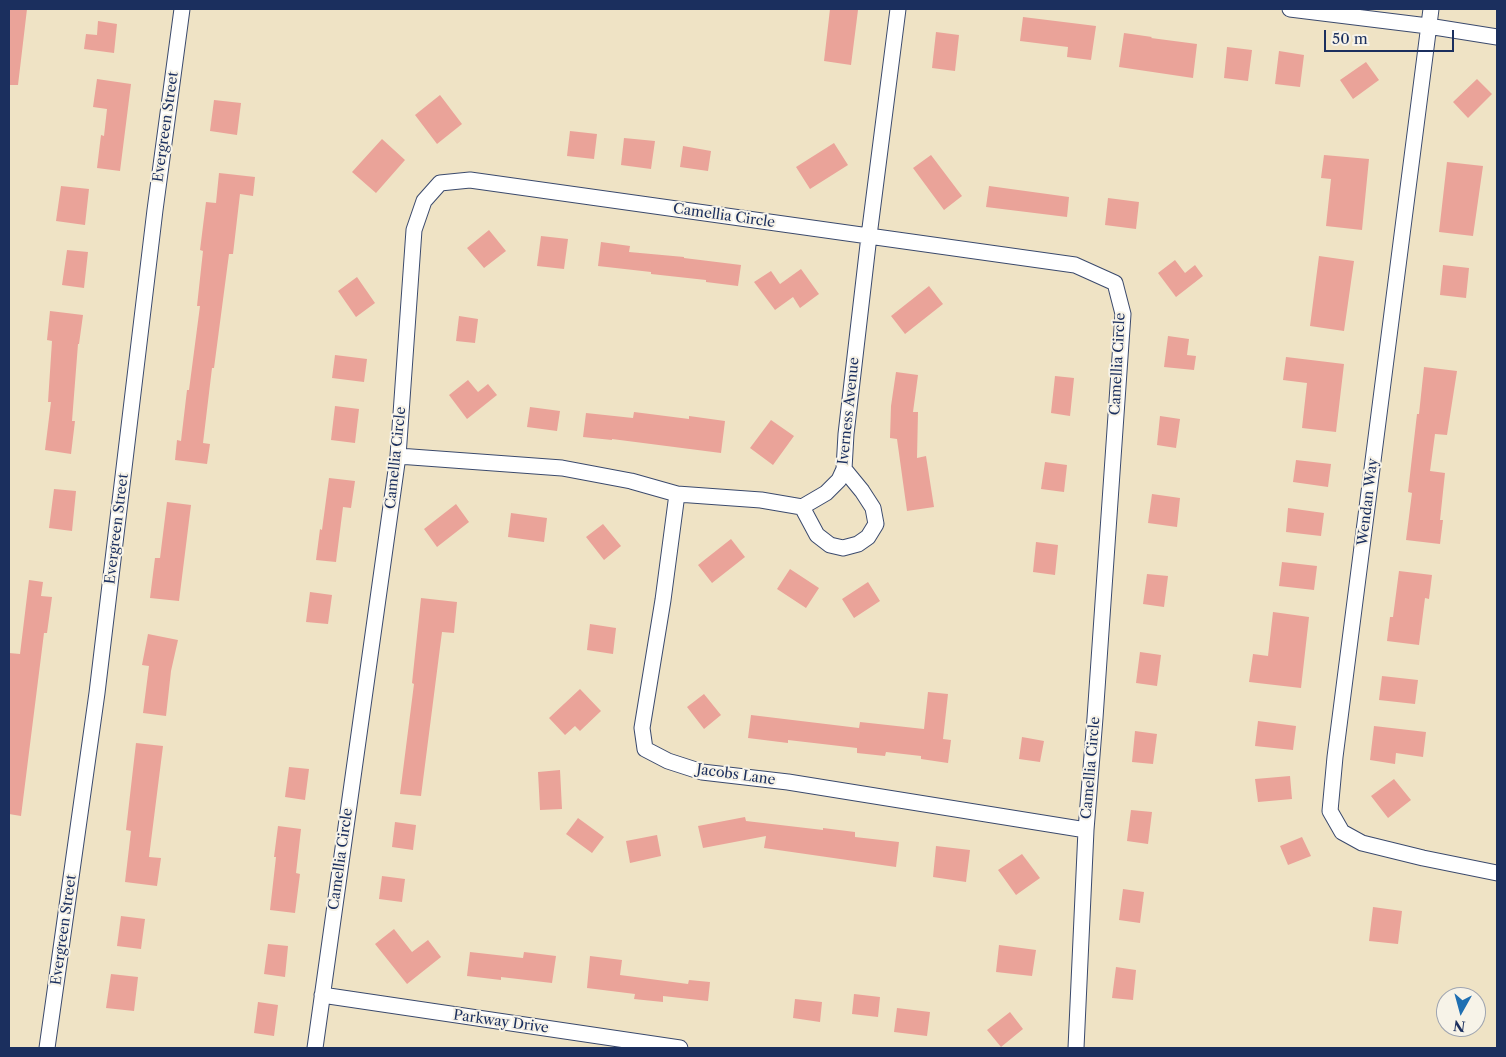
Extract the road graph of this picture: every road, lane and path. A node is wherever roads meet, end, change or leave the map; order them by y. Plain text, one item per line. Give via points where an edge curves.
1 (182, 9) edge
2 (898, 9) edge
3 (1290, 9) edge
4 (1431, 9) edge
5 (1428, 26) junction
6 (1497, 37) edge
7 (869, 236) junction
8 (398, 456) junction
9 (844, 469) junction
10 (677, 494) junction
11 (802, 507) junction
12 (1086, 830) junction
13 (1497, 873) edge
14 (322, 995) junction
15 (47, 1048) edge
16 (315, 1048) edge
17 (680, 1048) edge
18 (1076, 1048) edge

1 - 15 street, Evergreen Street via 98,693
2 - 7 street, Iverness Avenue
3 - 5 street
4 - 5 street, Wendan Way
5 - 6 street
5 - 13 street, Wendan Way via 1330,811 1342,832 1362,843
7 - 8 street, Camellia Circle via 470,180 440,183 424,201 414,230
7 - 9 street, Iverness Avenue
7 - 12 street, Camellia Circle via 1075,265 1115,283 1123,314
8 - 10 street via 562,468 631,481
8 - 14 street, Camellia Circle
9 - 11 street, Iverness Avenue via 839,480 826,493
9 - 11 street via 873,508 876,524 868,537 843,548 830,545 817,535
10 - 11 street via 761,500
10 - 12 street, Jacobs Lane via 642,728 645,749 668,761 702,772 788,782
12 - 18 street, Camellia Circle
14 - 16 street, Camellia Circle
14 - 17 street, Parkway Drive

